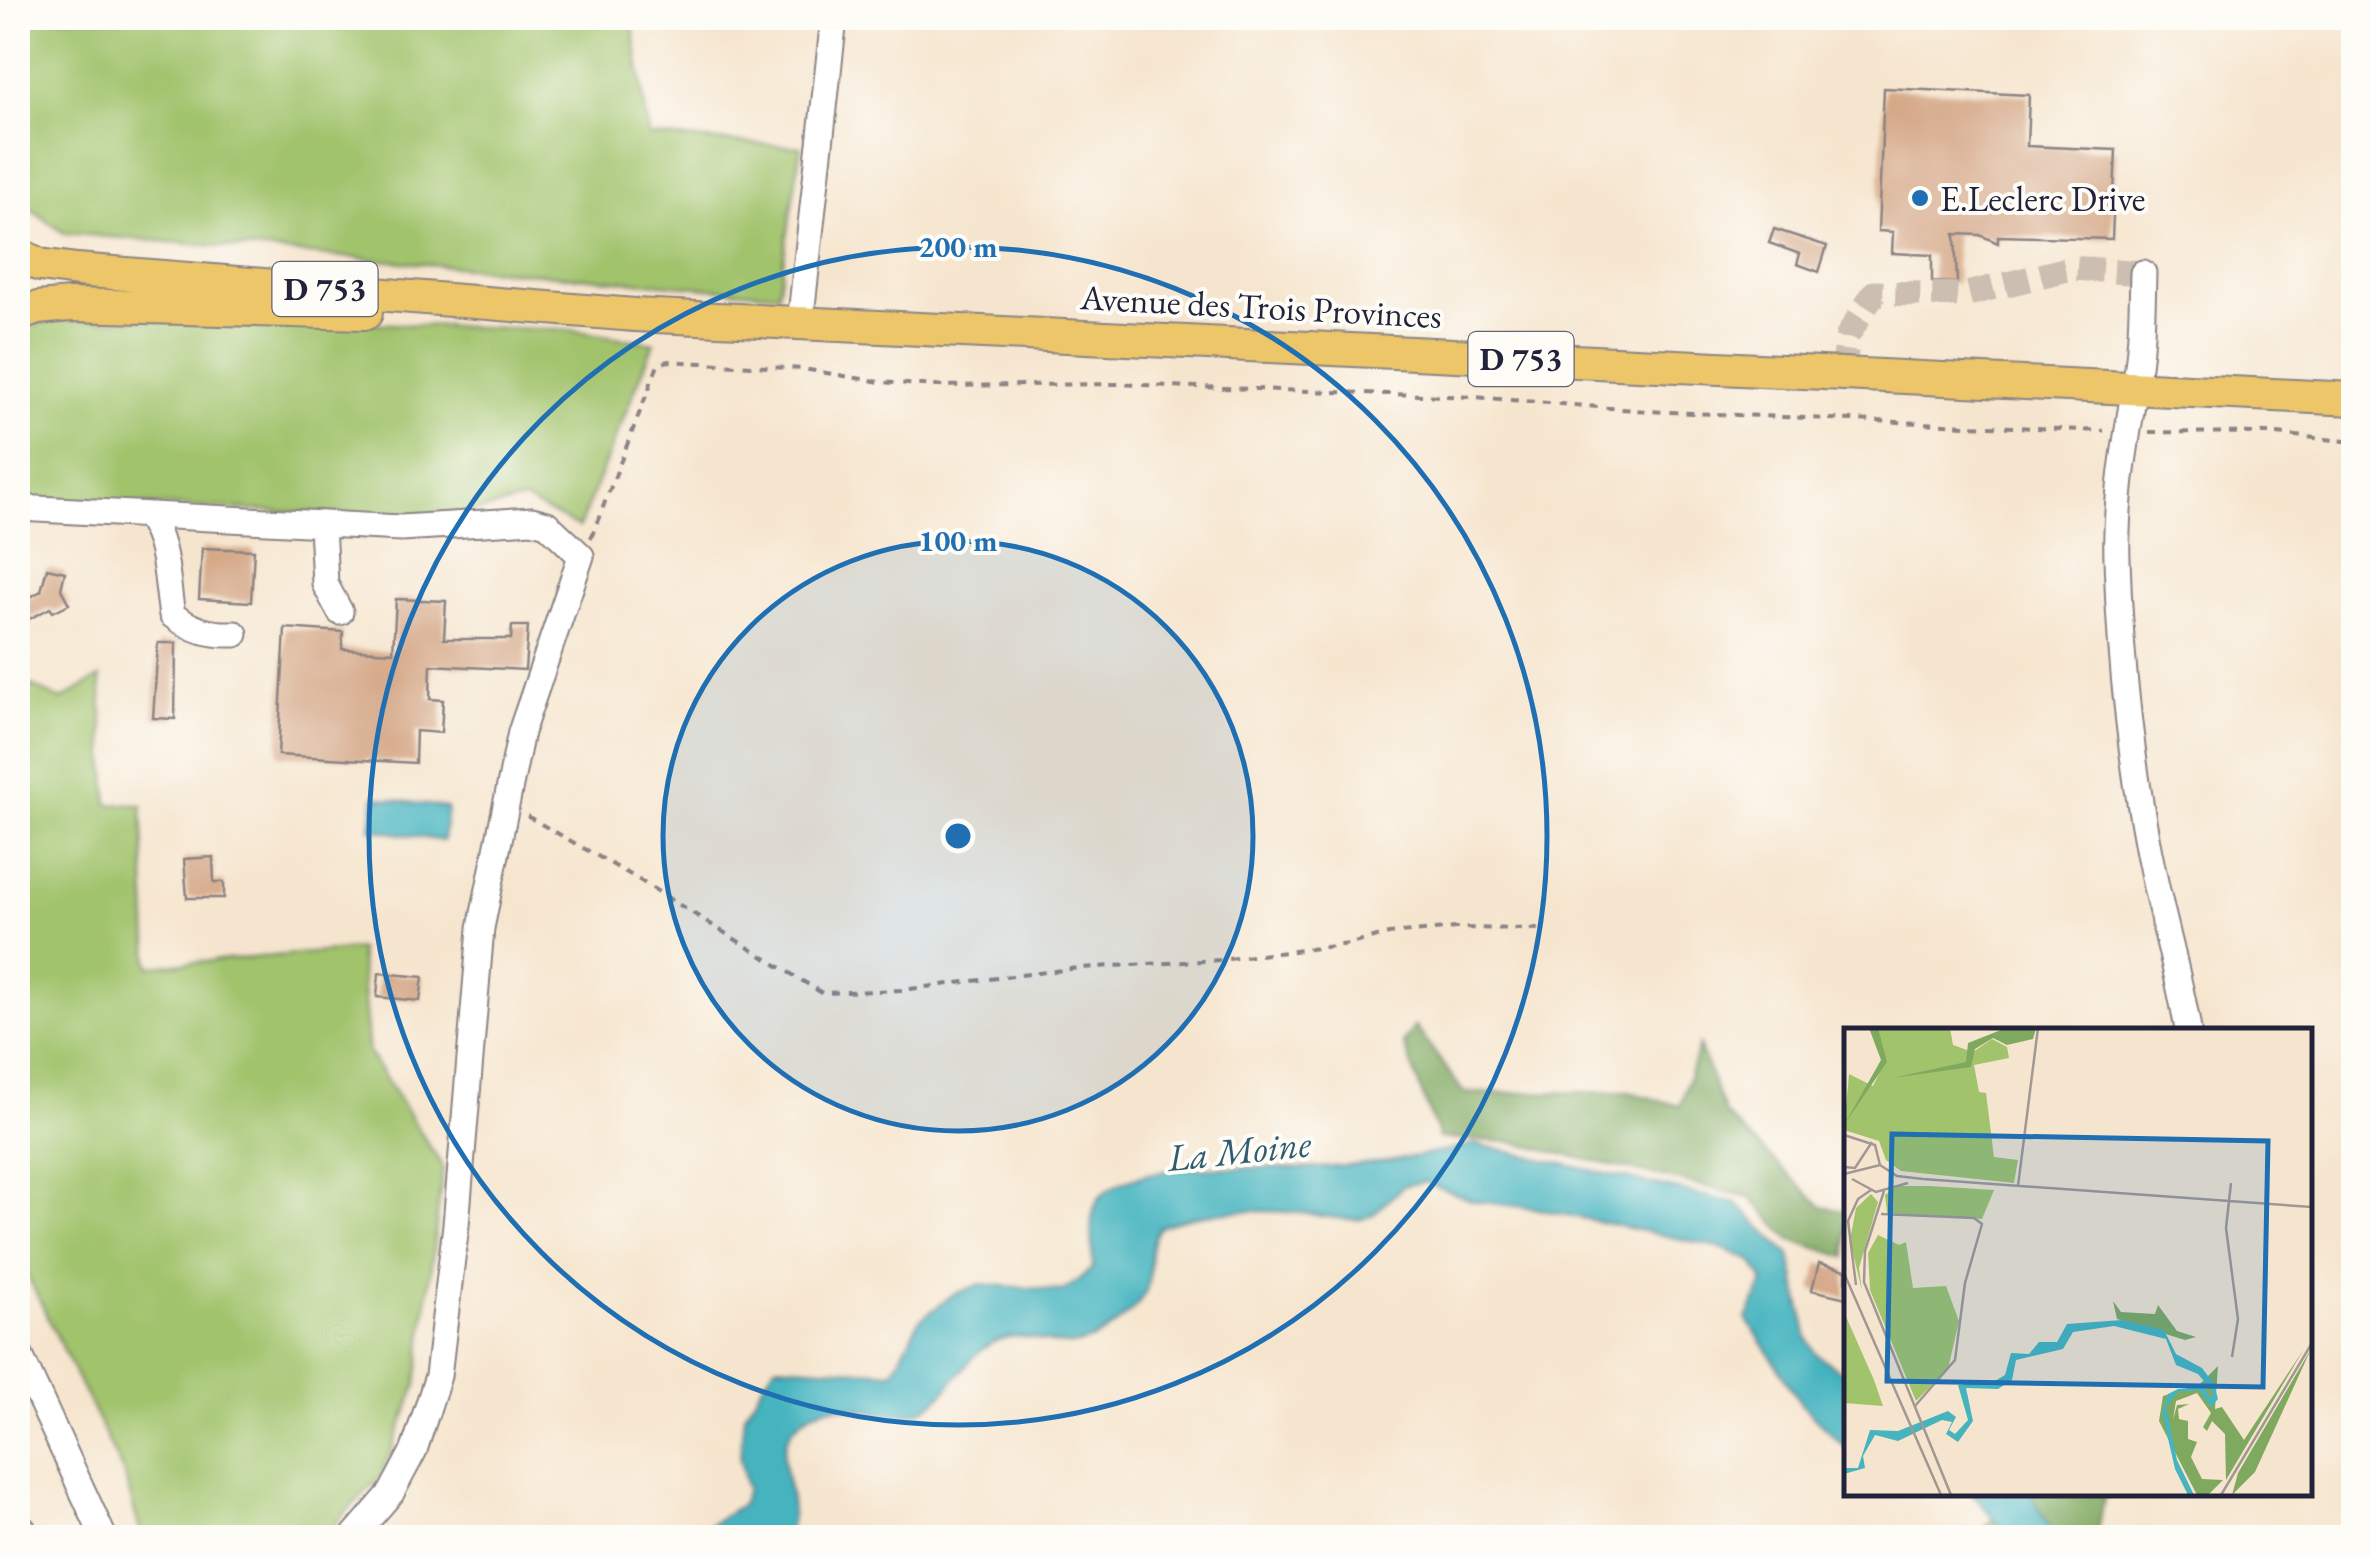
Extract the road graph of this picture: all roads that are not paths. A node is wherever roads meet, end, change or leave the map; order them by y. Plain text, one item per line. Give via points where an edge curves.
1 (834, 18) edge
2 (18, 254) edge
3 (2144, 272) dead end
4 (18, 315) edge
5 (635, 315) junction
6 (800, 324) junction
7 (2135, 389) junction
8 (2243, 395) junction
9 (2354, 400) edge
10 (2354, 408) edge
11 (18, 508) edge
12 (148, 515) junction
13 (322, 525) junction
14 (340, 612) dead end
15 (235, 634) dead end
16 (2188, 1028) edge
17 (18, 1351) edge
18 (104, 1538) edge
19 (352, 1538) edge

1 - 6 street
2 - 5 main road, Avenue des Trois Provinces / D 753 via 77,270
3 - 7 street
4 - 5 main road, Avenue des Trois Provinces / D 753 via 70,305
5 - 6 main road, Avenue des Trois Provinces / D 753
6 - 7 main road, Avenue des Trois Provinces / D 753
7 - 8 main road, Avenue des Trois Provinces / D 753
7 - 16 street via 2116,555 2126,696 2155,882
8 - 9 main road, Avenue des Trois Provinces / D 753
8 - 10 main road, Avenue des Trois Provinces / D 753
11 - 12 street
12 - 13 street
12 - 15 street via 163,550 172,615 212,635
13 - 14 street via 325,584
13 - 19 street via 532,520 548,524 581,556 522,732 481,928 438,1376 392,1494
17 - 18 street

